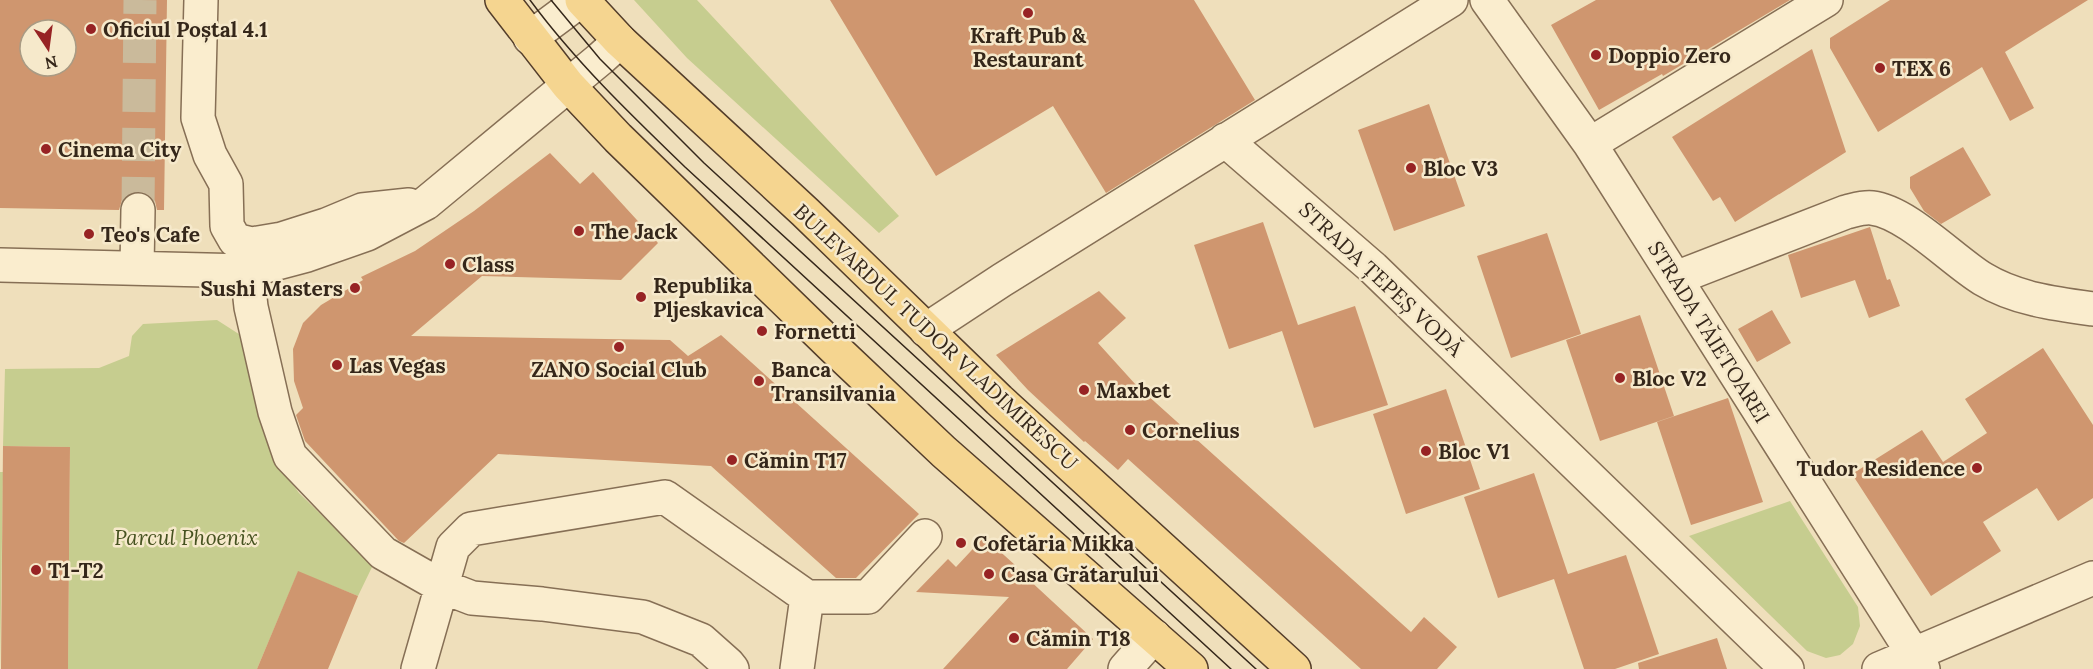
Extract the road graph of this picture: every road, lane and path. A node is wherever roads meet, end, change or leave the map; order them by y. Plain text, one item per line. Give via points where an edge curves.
1 (201, 0) edge
2 (502, 0) edge
3 (581, 0) edge
4 (1451, 0) edge
5 (1487, 0) edge
6 (1806, 5) edge
7 (530, 38) junction
8 (620, 41) junction
9 (568, 85) junction
10 (1226, 140) junction
11 (1590, 144) junction
12 (426, 203) junction
13 (138, 210) tunnel mouth
14 (0, 265) edge
15 (137, 268) junction
16 (247, 271) junction
17 (1676, 278) junction
18 (2093, 309) edge
19 (926, 330) junction
20 (925, 536) dead end
21 (2093, 578) edge
22 (441, 586) junction
23 (807, 597) junction
24 (1154, 636) junction
25 (1918, 662) edge
26 (418, 669) edge
27 (732, 669) edge
28 (797, 669) edge
29 (1125, 669) edge
30 (1191, 669) edge
31 (1294, 669) edge
32 (1787, 669) edge
33 (1879, 669) edge

1 - 12 street via 198,118 210,155 226,184 227,226 235,240 252,244 326,225 362,210
2 - 7 main road
3 - 7 street
3 - 8 main road, BULEVARDUL TUDOR VLADIMIRESCU
4 - 10 street
5 - 11 street, STRADA TĂIETOAREI
6 - 11 street
7 - 9 main road
8 - 9 street
8 - 19 main road, BULEVARDUL TUDOR VLADIMIRESCU
9 - 12 street
9 - 24 main road via 626,146 944,452
10 - 19 street
10 - 32 street, STRADA ȚEPEȘ VODĂ via 1373,268
11 - 17 street, STRADA TĂIETOAREI
12 - 16 street via 367,234
13 - 15 street
14 - 15 street
15 - 16 street
16 - 22 street via 251,307 275,412 290,456 382,554
17 - 18 street via 1845,212 1875,208 1900,219 1984,280 2050,303
17 - 25 street, STRADA TĂIETOAREI
19 - 31 main road, BULEVARDUL TUDOR VLADIMIRESCU
20 - 23 street via 868,597
21 - 25 street
22 - 23 street via 453,547 471,529 665,497
22 - 26 street
22 - 27 street via 472,598 644,617 701,640
23 - 28 street
24 - 29 street
24 - 30 main road
25 - 33 street

